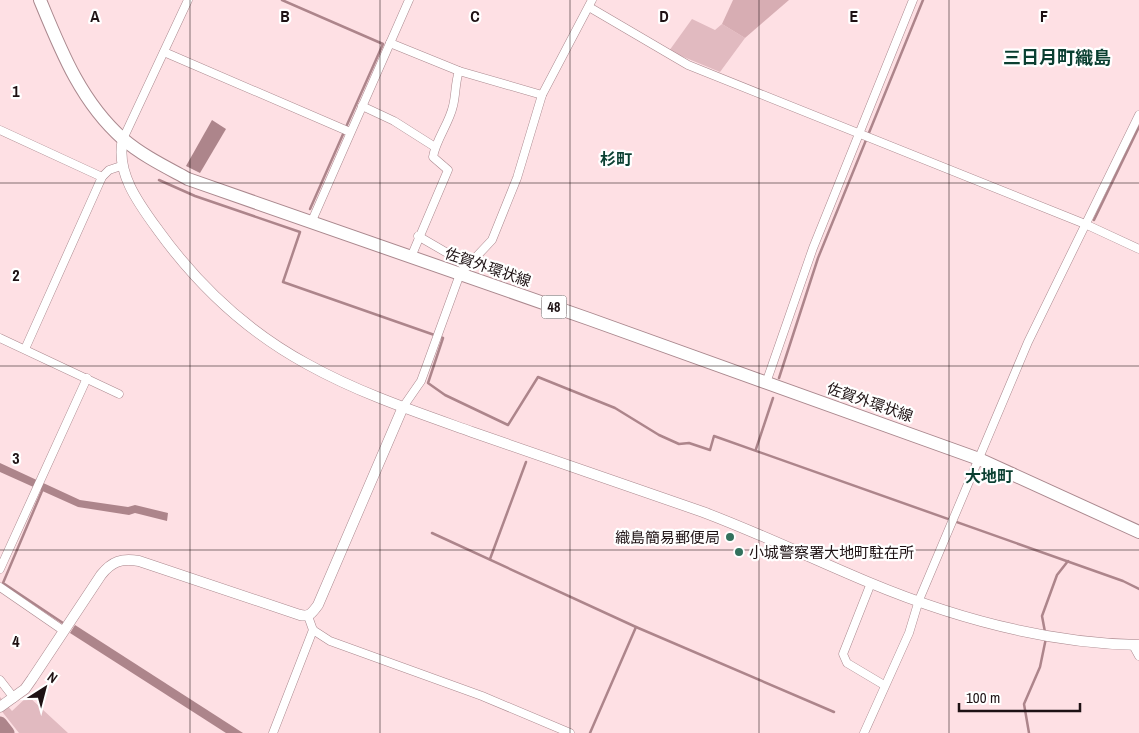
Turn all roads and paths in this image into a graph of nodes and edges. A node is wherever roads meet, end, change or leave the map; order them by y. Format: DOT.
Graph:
graph roads {
  1 [pos="40,0"];
  2 [pos="188,0"];
  3 [pos="409,0"];
  4 [pos="913,0"];
  5 [pos="590,2"];
  6 [pos="390,43"];
  7 [pos="164,52"];
  8 [pos="460,71"];
  9 [pos="542,95"];
  10 [pos="362,106"];
  11 [pos="1139,115"];
  12 [pos="0,130"];
  13 [pos="350,132"];
  14 [pos="859,134"];
  15 [pos="123,138"];
  16 [pos="435,147"];
  17 [pos="121,166"];
  18 [pos="102,177"];
  19 [pos="311,223"];
  20 [pos="1085,224"];
  21 [pos="418,236"];
  22 [pos="1139,249"];
  23 [pos="411,257"];
  24 [pos="462,271"];
  25 [pos="0,338"];
  26 [pos="25,349"];
  27 [pos="87,378"];
  28 [pos="766,383"];
  29 [pos="119,394"];
  30 [pos="403,407"];
  31 [pos="979,459"];
  32 [pos="1139,532"];
  33 [pos="0,569"];
  34 [pos="871,583"];
  35 [pos="0,587"];
  36 [pos="919,600"];
  37 [pos="308,616"];
  38 [pos="313,630"];
  39 [pos="64,631"];
  40 [pos="1136,645"];
  41 [pos="1139,656"];
  42 [pos="0,680"];
  43 [pos="884,685"];
  44 [pos="14,698"];
  45 [pos="0,707"];
  46 [pos="273,733"];
  47 [pos="570,733"];
  48 [pos="864,733"];
  1 -- 15 [label="main road, 佐賀外環状線 / 48"];
  2 -- 7 [label="street"];
  3 -- 6 [label="street"];
  4 -- 14 [label="street"];
  5 -- 9 [label="street"];
  5 -- 14 [label="street"];
  6 -- 8 [label="street"];
  6 -- 10 [label="street"];
  7 -- 13 [label="street"];
  7 -- 15 [label="street"];
  8 -- 9 [label="street"];
  8 -- 16 [label="street"];
  9 -- 24 [label="street"];
  10 -- 13 [label="street"];
  10 -- 16 [label="street"];
  11 -- 20 [label="street"];
  12 -- 18 [label="street"];
  13 -- 19 [label="street"];
  14 -- 20 [label="street"];
  14 -- 28 [label="street"];
  15 -- 17 [label="street"];
  15 -- 19 [label="main road, 佐賀外環状線 / 48"];
  16 -- 21 [label="street"];
  17 -- 18 [label="street"];
  17 -- 30 [label="street"];
  18 -- 26 [label="street"];
  19 -- 23 [label="main road, 佐賀外環状線 / 48"];
  20 -- 22 [label="street"];
  20 -- 31 [label="street"];
  21 -- 23 [label="street"];
  21 -- 24 [label="street"];
  23 -- 24 [label="main road, 佐賀外環状線 / 48"];
  24 -- 28 [label="main road, 佐賀外環状線 / 48"];
  24 -- 30 [label="street"];
  25 -- 26 [label="street"];
  26 -- 27 [label="street"];
  27 -- 29 [label="street"];
  27 -- 33 [label="street"];
  28 -- 31 [label="main road, 佐賀外環状線 / 48"];
  30 -- 34 [label="street"];
  30 -- 37 [label="street"];
  31 -- 32 [label="main road, 佐賀外環状線 / 48"];
  31 -- 36 [label="street"];
  34 -- 36 [label="street"];
  34 -- 43 [label="street"];
  35 -- 39 [label="street"];
  36 -- 40 [label="street"];
  36 -- 43 [label="street"];
  37 -- 38 [label="street"];
  37 -- 39 [label="street"];
  38 -- 46 [label="street"];
  38 -- 47 [label="street"];
  39 -- 44 [label="street"];
  40 -- 41 [label="street"];
  42 -- 44 [label="street"];
  43 -- 48 [label="street"];
  44 -- 45 [label="street"];
}
